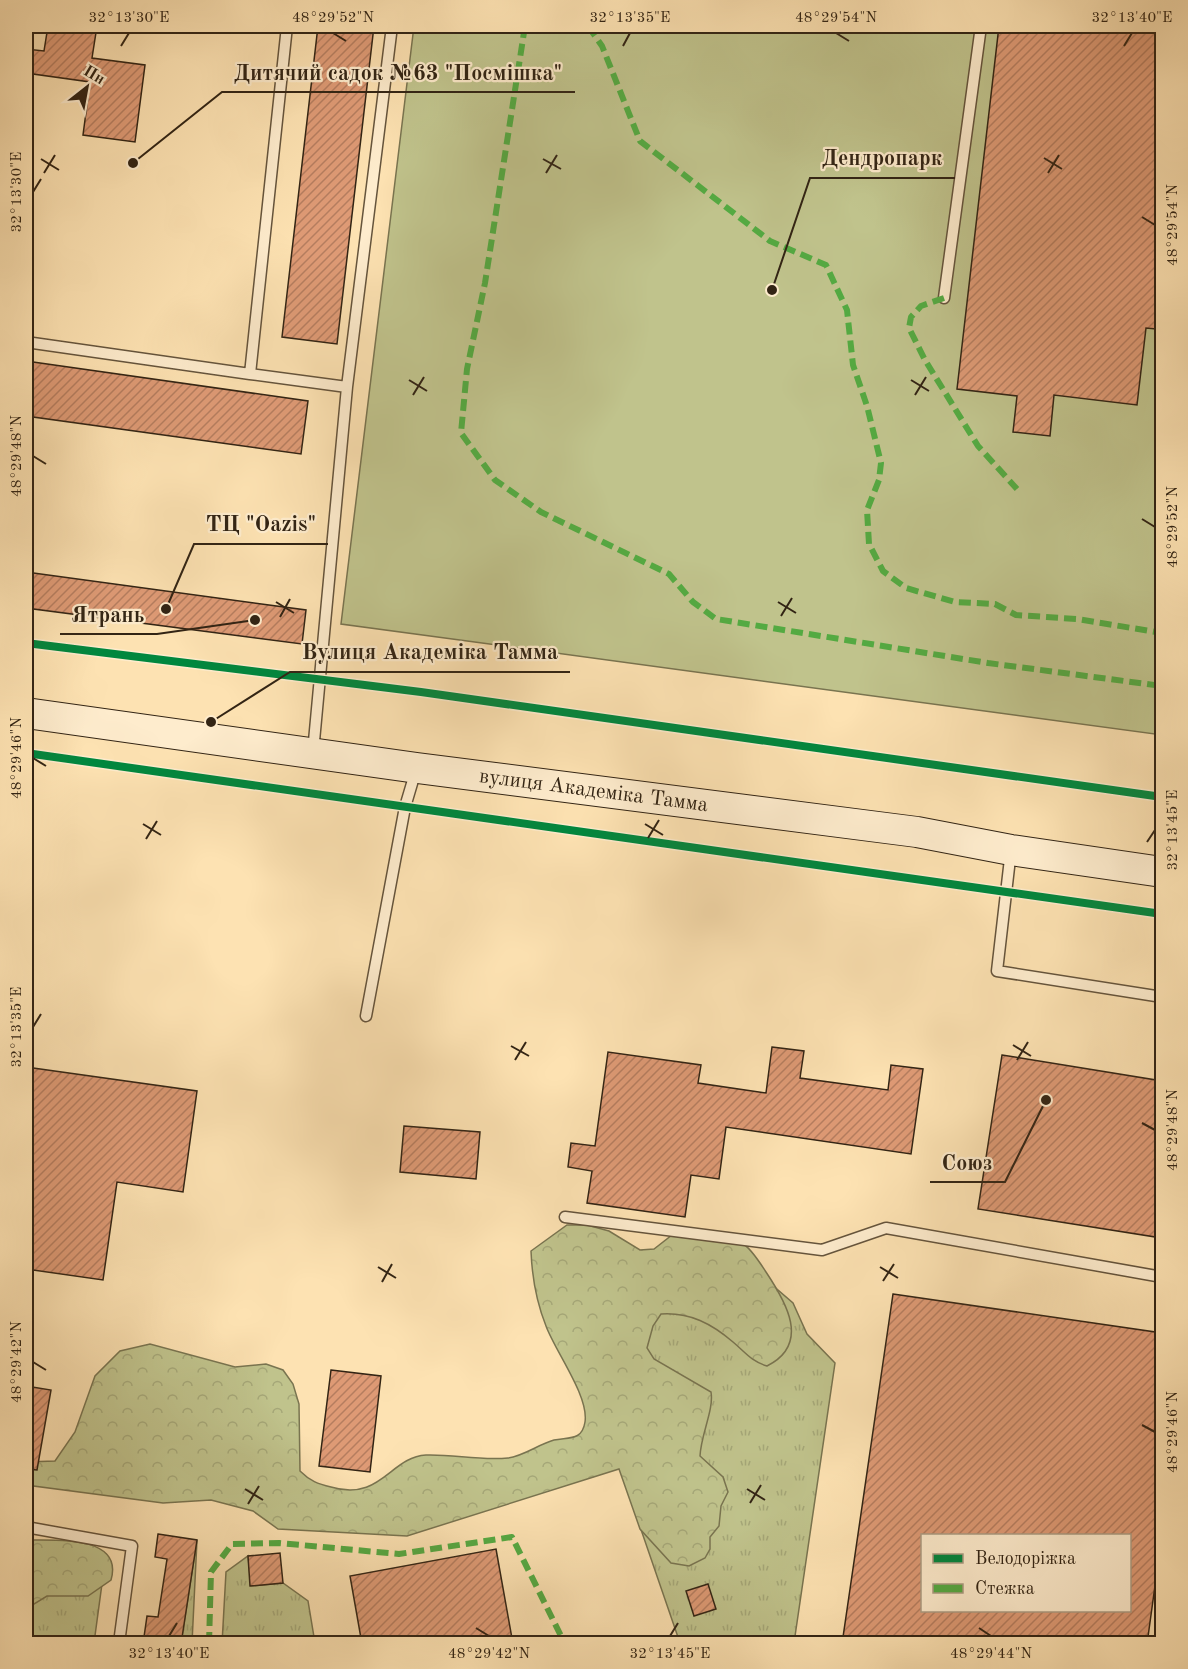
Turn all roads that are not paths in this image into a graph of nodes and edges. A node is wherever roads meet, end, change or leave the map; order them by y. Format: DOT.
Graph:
graph roads {
  1 [pos="287,26"];
  2 [pos="392,26"];
  3 [pos="981,26"];
  4 [pos="944,298"];
  5 [pos="26,342"];
  6 [pos="250,374"];
  7 [pos="347,387"];
  8 [pos="26,713"];
  9 [pos="313,752"];
  10 [pos="417,768"];
  11 [pos="1011,850"];
  12 [pos="1162,872"];
  13 [pos="1162,997"];
  14 [pos="366,1016"];
  15 [pos="565,1216"];
  16 [pos="1162,1277"];
  17 [pos="26,1527"];
  18 [pos="119,1643"];
  1 -- 6 [label="lane"];
  2 -- 7 [label="lane"];
  3 -- 4 [label="lane"];
  5 -- 6 [label="lane"];
  6 -- 7 [label="lane"];
  7 -- 9 [label="lane"];
  8 -- 9 [label="main road, вулиця Академіка Тамма"];
  9 -- 10 [label="main road, вулиця Академіка Тамма"];
  10 -- 11 [label="main road, вулиця Академіка Тамма"];
  10 -- 14 [label="lane"];
  11 -- 12 [label="main road, вулиця Академіка Тамма"];
  11 -- 13 [label="lane"];
  15 -- 16 [label="lane"];
  17 -- 18 [label="lane"];
}
